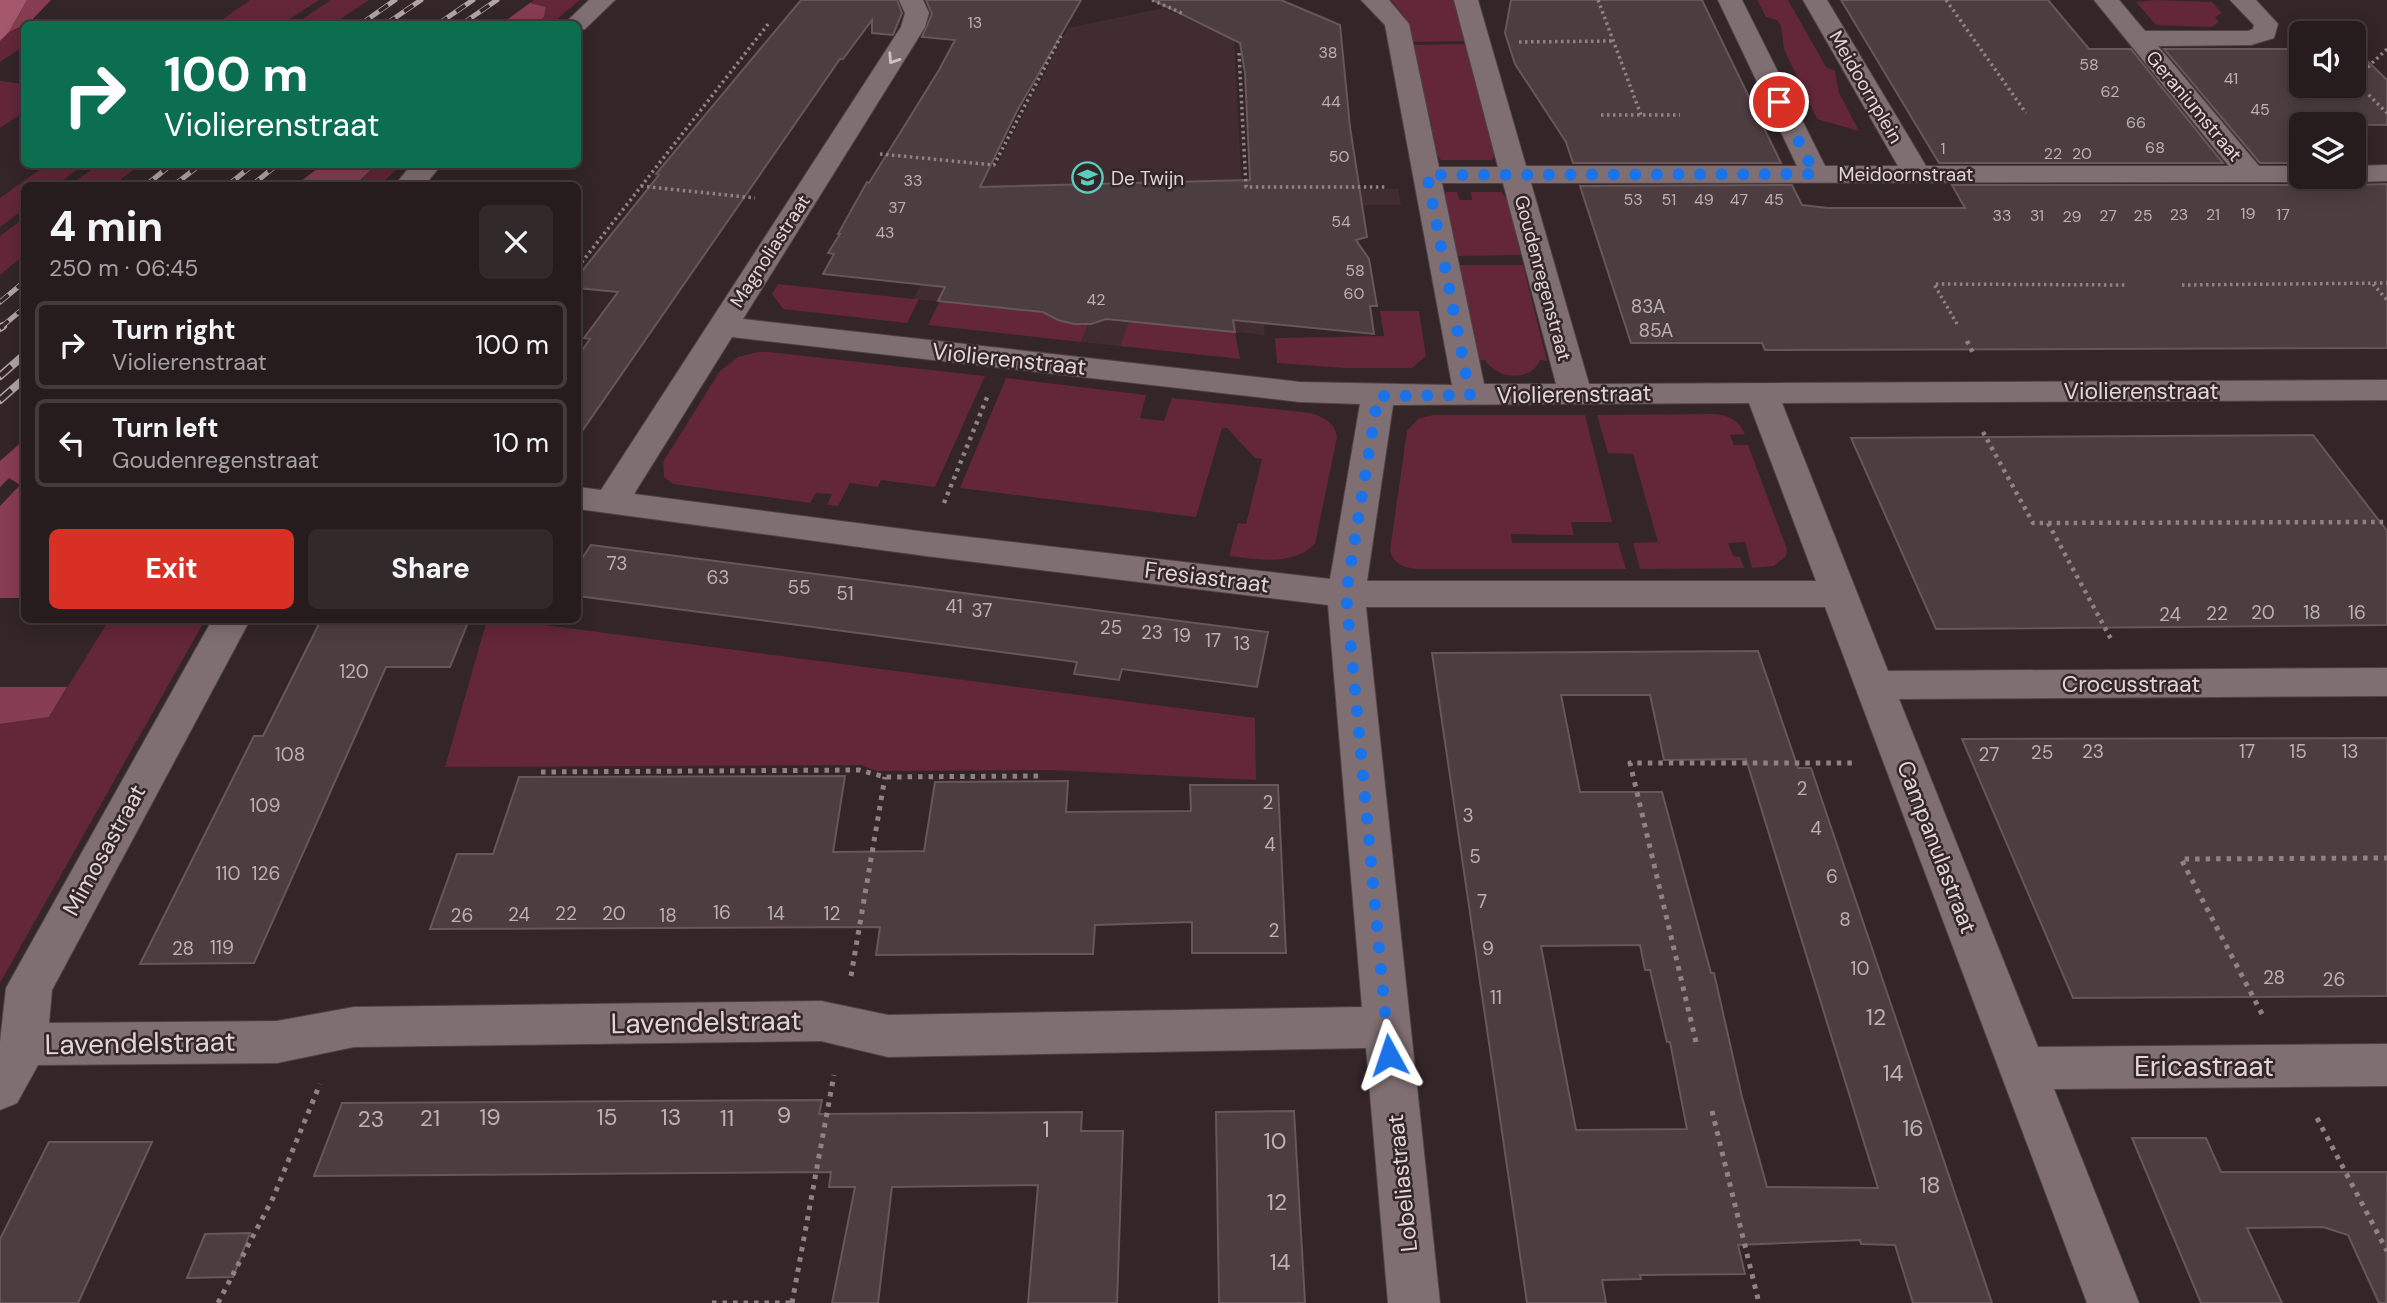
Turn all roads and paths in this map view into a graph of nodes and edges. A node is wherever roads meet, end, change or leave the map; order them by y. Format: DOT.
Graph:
graph roads {
  1 [pos="603,0"];
  2 [pos="911,0"];
  3 [pos="1152,0"];
  4 [pos="1373,0"];
  5 [pos="1466,0"];
  6 [pos="1598,0"];
  7 [pos="1730,0"];
  8 [pos="1815,0"];
  9 [pos="1945,0"];
  10 [pos="2106,0"];
  11 [pos="2242,0"];
  12 [pos="1184,14"];
  13 [pos="579,21"];
  14 [pos="769,23"];
  15 [pos="1061,36"];
  16 [pos="2137,39"];
  17 [pos="1613,41"];
  18 [pos="1476,42"];
  19 [pos="2387,49"];
  20 [pos="1239,53"];
  21 [pos="2026,113"];
  22 [pos="2387,113"];
  23 [pos="1601,115"];
  24 [pos="1641,115"];
  25 [pos="1680,115"];
  26 [pos="831,156"];
  27 [pos="424,168"];
  28 [pos="1515,173"];
  29 [pos="2387,173"];
  30 [pos="1815,174"];
  31 [pos="1917,174"];
  32 [pos="2251,174"];
  33 [pos="2289,174"];
  34 [pos="2366,174"];
  35 [pos="1428,181"];
  36 [pos="412,182"];
  37 [pos="641,187"];
  38 [pos="801,202"];
  39 [pos="581,263"];
  40 [pos="2387,283"];
  41 [pos="2373,284"];
  42 [pos="2127,285"];
  43 [pos="2182,285"];
  44 [pos="2387,300"];
  45 [pos="1957,324"];
  46 [pos="722,326"];
  47 [pos="1004,358"];
  48 [pos="2387,390"];
  49 [pos="1761,391"];
  50 [pos="1961,391"];
  51 [pos="1575,394"];
  52 [pos="1470,395"];
  53 [pos="1378,396"];
  54 [pos="594,500"];
  55 [pos="2387,522"];
  56 [pos="2048,523"];
  57 [pos="926,544"];
  58 [pos="1346,594"];
  59 [pos="1840,594"];
  60 [pos="229,623"];
  61 [pos="2387,682"];
  62 [pos="2136,684"];
  63 [pos="1875,685"];
  64 [pos="1905,763"];
  65 [pos="541,772"];
  66 [pos="1040,776"];
  67 [pos="2387,858"];
  68 [pos="1387,1027"];
  69 [pos="342,1029"];
  70 [pos="1696,1042"];
  71 [pos="24,1044"];
  72 [pos="2387,1065"];
  73 [pos="2289,1066"];
  74 [pos="2022,1068"];
  75 [pos="0,1088"];
  76 [pos="1712,1111"];
  77 [pos="2387,1251"];
  78 [pos="218,1303"];
  79 [pos="712,1303"];
  80 [pos="792,1303"];
  81 [pos="1414,1303"];
  82 [pos="1759,1303"];
  83 [pos="2113,1303"];
  1 -- 13 [label="street"];
  2 -- 26 [label="street, Magnoliastraat, one-way"];
  3 -- 12 [label="path"];
  4 -- 35 [label="street"];
  5 -- 18 [label="street, Goudenregenstraat"];
  6 -- 17 [label="path"];
  7 -- 30 [label="street"];
  8 -- 31 [label="street, Meidoornplein"];
  9 -- 21 [label="path"];
  10 -- 16 [label="street, Geraniumstraat"];
  11 -- 16 [label="street, Geraniumstraat"];
  14 -- 37 [label="path"];
  15 -- 26 [label="path"];
  16 -- 32 [label="street, Geraniumstraat"];
  17 -- 18 [label="path"];
  17 -- 24 [label="path"];
  18 -- 28 [label="street, Goudenregenstraat"];
  19 -- 22 [label="path"];
  20 -- 35 [label="path"];
  23 -- 24 [label="path"];
  24 -- 25 [label="path"];
  26 -- 38 [label="street, Magnoliastraat"];
  27 -- 36 [label="street"];
  28 -- 30 [label="street, Meidoornstraat"];
  28 -- 35 [label="street, Meidoornstraat"];
  28 -- 51 [label="street, Goudenregenstraat"];
  29 -- 34 [label="street"];
  30 -- 31 [label="street, Meidoornstraat"];
  31 -- 32 [label="street, Meidoornstraat"];
  32 -- 33 [label="street, Meidoornstraat"];
  35 -- 52 [label="street"];
  37 -- 38 [label="path"];
  37 -- 39 [label="path"];
  38 -- 46 [label="street, Magnoliastraat"];
  40 -- 41 [label="path"];
  41 -- 43 [label="path"];
  41 -- 44 [label="path"];
  42 -- 45 [label="path"];
  46 -- 47 [label="street, Violierenstraat"];
  46 -- 54 [label="street, Magnoliastraat"];
  47 -- 53 [label="street, Violierenstraat"];
  47 -- 57 [label="path"];
  48 -- 50 [label="street, Violierenstraat"];
  49 -- 50 [label="street, Violierenstraat"];
  49 -- 51 [label="street, Violierenstraat"];
  49 -- 59 [label="street, Campanulastraat"];
  50 -- 56 [label="path"];
  51 -- 52 [label="street, Violierenstraat"];
  52 -- 53 [label="street, Violierenstraat"];
  53 -- 58 [label="street, Lobeliastraat"];
  54 -- 57 [label="street, Fresiastraat"];
  55 -- 56 [label="path"];
  56 -- 62 [label="path"];
  57 -- 58 [label="street, Fresiastraat"];
  58 -- 59 [label="street, Fresiastraat"];
  58 -- 68 [label="street, Lobeliastraat"];
  59 -- 63 [label="street, Campanulastraat"];
  60 -- 71 [label="street, Mimosastraat"];
  61 -- 62 [label="street, Crocusstraat"];
  62 -- 63 [label="street, Crocusstraat"];
  63 -- 64 [label="street, Campanulastraat"];
  64 -- 70 [label="path"];
  64 -- 74 [label="street, Campanulastraat"];
  65 -- 66 [label="path"];
  67 -- 73 [label="path"];
  68 -- 69 [label="street, Lavendelstraat"];
  68 -- 81 [label="street, Lobeliastraat"];
  69 -- 71 [label="street, Lavendelstraat"];
  69 -- 78 [label="path"];
  71 -- 75 [label="street, Mimosastraat"];
  72 -- 73 [label="street, Ericastraat"];
  73 -- 74 [label="street, Ericastraat"];
  73 -- 77 [label="path"];
  74 -- 83 [label="street, Campanulastraat"];
  76 -- 82 [label="path"];
  79 -- 80 [label="path"];
}
